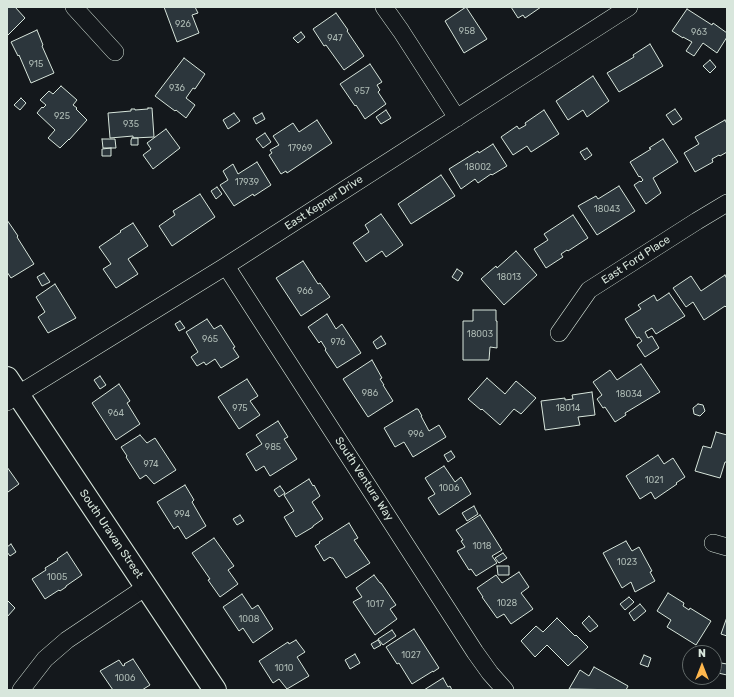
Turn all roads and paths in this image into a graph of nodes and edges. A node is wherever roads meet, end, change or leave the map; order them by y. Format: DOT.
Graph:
graph roads {
  1 [pos="74,7"];
  2 [pos="384,7"];
  3 [pos="629,7"];
  4 [pos="115,52"];
  5 [pos="457,118"];
  6 [pos="727,203"];
  7 [pos="226,266"];
  8 [pos="559,333"];
  9 [pos="10,392"];
  10 [pos="146,587"];
  11 [pos="20,690"];
  12 [pos="215,690"];
  13 [pos="505,690"];
  1 -- 4 [label="street"];
  2 -- 5 [label="street"];
  3 -- 5 [label="street, East Kepner Drive"];
  5 -- 7 [label="street, East Kepner Drive"];
  6 -- 8 [label="street, East Ford Place"];
  7 -- 9 [label="street, East Kepner Drive"];
  7 -- 13 [label="street, South Ventura Way"];
  9 -- 10 [label="street, South Uravan Street"];
  10 -- 11 [label="street"];
  10 -- 12 [label="street, South Uravan Street"];
}
